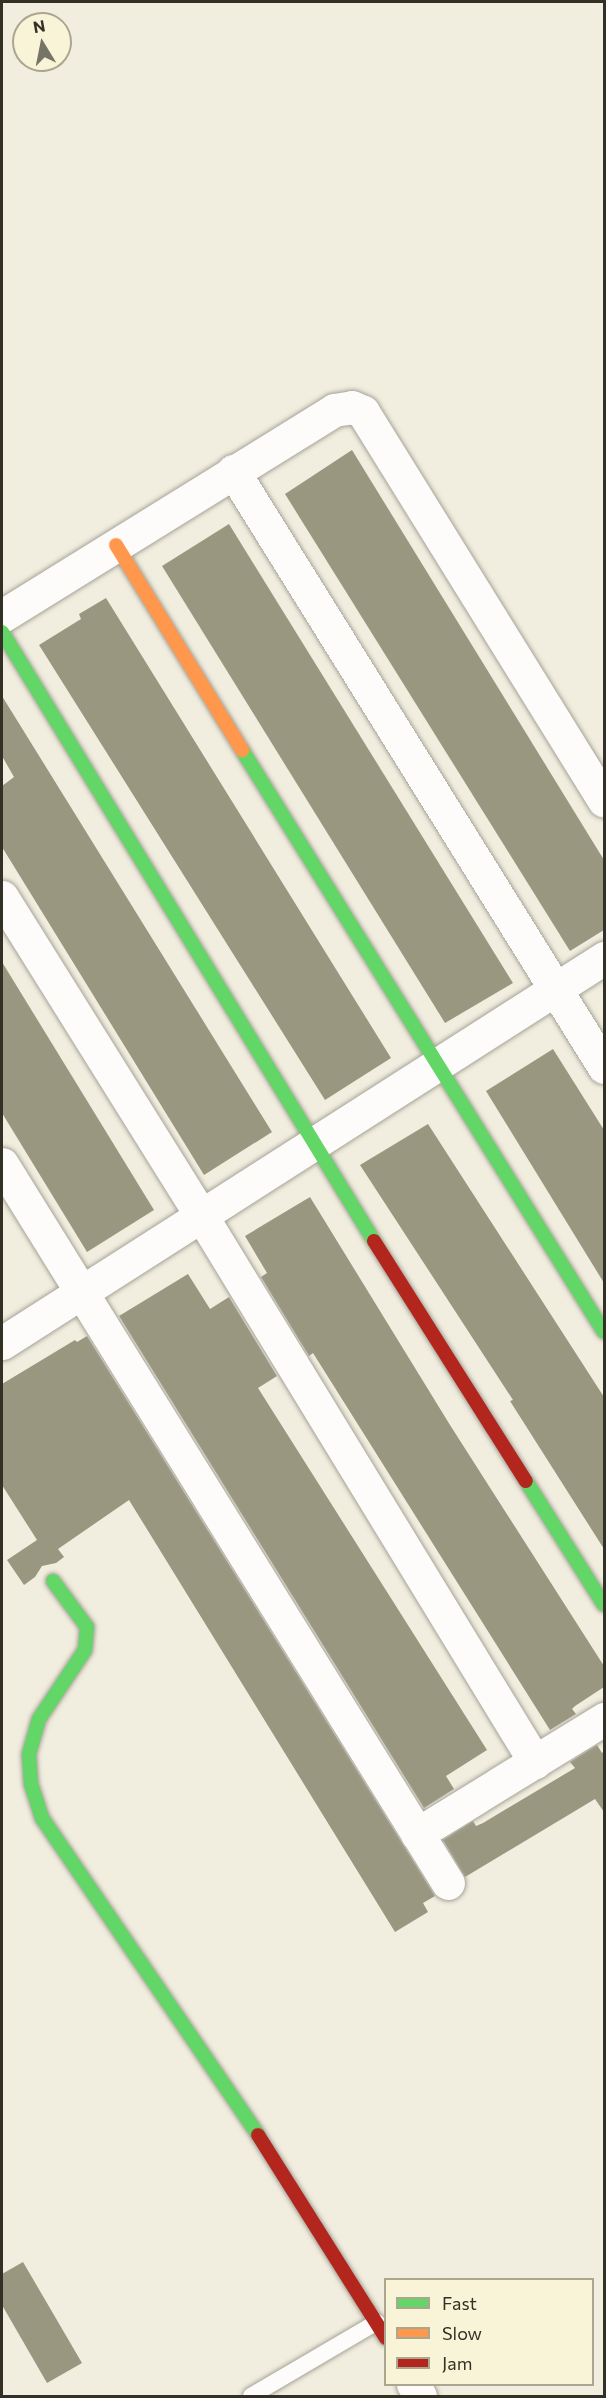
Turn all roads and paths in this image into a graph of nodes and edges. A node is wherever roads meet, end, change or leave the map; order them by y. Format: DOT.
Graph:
graph roads {
  1 [pos="233,471"];
  2 [pos="116,545"];
  3 [pos="2,616"];
  4 [pos="2,632"];
  5 [pos="599,779"];
  6 [pos="2,897"];
  7 [pos="604,958"];
  8 [pos="556,989"];
  9 [pos="436,1065"];
  10 [pos="604,1067"];
  11 [pos="313,1144"];
  12 [pos="2,1164"];
  13 [pos="201,1215"];
  14 [pos="81,1292"];
  15 [pos="604,1332"];
  16 [pos="2,1343"];
  17 [pos="53,1581"];
  18 [pos="604,1605"];
  19 [pos="604,1719"];
  20 [pos="534,1762"];
  21 [pos="417,1834"];
  22 [pos="448,1883"];
  23 [pos="376,2322"];
  24 [pos="384,2335"];
  25 [pos="250,2397"];
  1 -- 2 [label="street"];
  1 -- 5 [label="street"];
  1 -- 8 [label="street"];
  2 -- 3 [label="street"];
  2 -- 9 [label="street"];
  4 -- 11 [label="street"];
  6 -- 13 [label="street"];
  7 -- 8 [label="street"];
  8 -- 9 [label="street"];
  8 -- 10 [label="street"];
  9 -- 11 [label="street"];
  9 -- 15 [label="street"];
  11 -- 13 [label="street"];
  11 -- 18 [label="street"];
  12 -- 14 [label="street"];
  13 -- 14 [label="street"];
  13 -- 20 [label="street"];
  14 -- 16 [label="street"];
  14 -- 21 [label="street"];
  17 -- 23 [label="street"];
  19 -- 20 [label="street"];
  20 -- 21 [label="street"];
  21 -- 22 [label="street"];
  23 -- 24 [label="street"];
  23 -- 25 [label="lane"];
}
